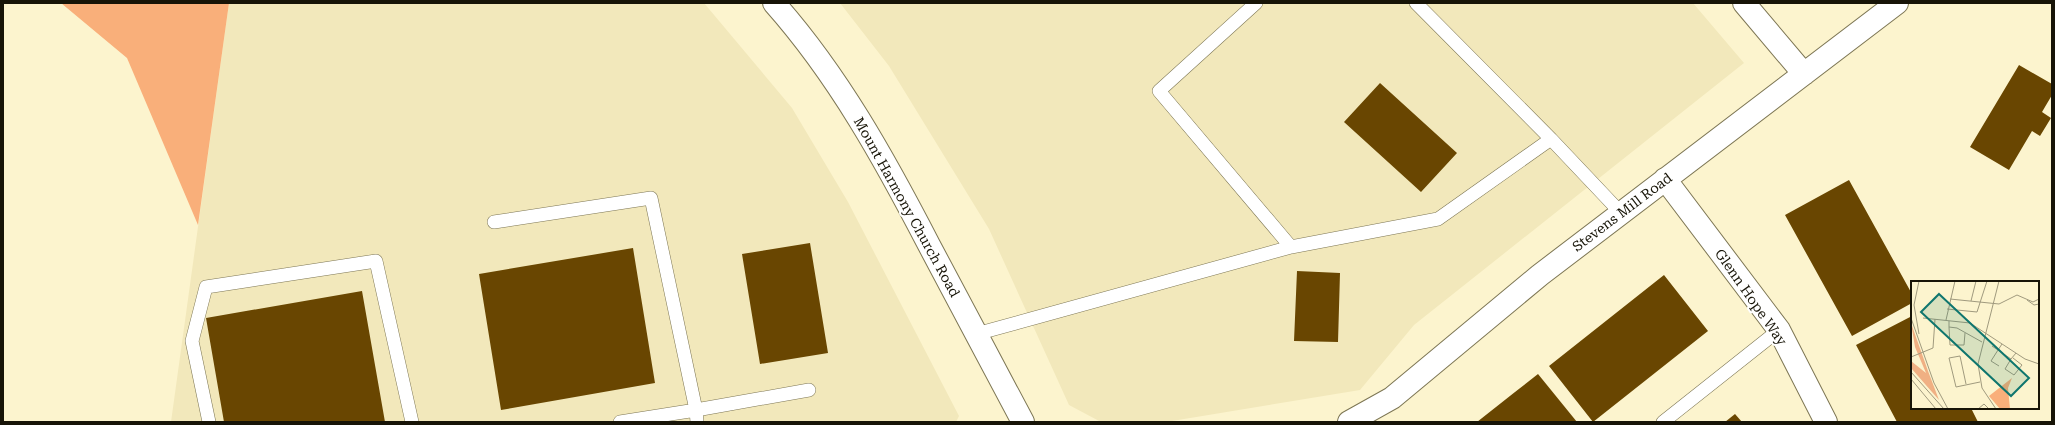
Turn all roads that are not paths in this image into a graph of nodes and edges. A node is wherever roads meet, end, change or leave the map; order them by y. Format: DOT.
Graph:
graph roads {
  1 [pos="774,3"];
  2 [pos="1256,3"];
  3 [pos="1416,3"];
  4 [pos="1744,3"];
  5 [pos="1897,3"];
  6 [pos="1804,74"];
  7 [pos="1551,138"];
  8 [pos="1665,179"];
  9 [pos="1621,213"];
  10 [pos="494,222"];
  11 [pos="1292,247"];
  12 [pos="1779,330"];
  13 [pos="976,334"];
  14 [pos="809,390"];
  15 [pos="697,416"];
  16 [pos="209,422"];
  17 [pos="412,422"];
  18 [pos="620,422"];
  19 [pos="1023,422"];
  20 [pos="1349,422"];
  21 [pos="1663,422"];
  22 [pos="1826,422"];
  1 -- 13 [label="street, Mount Harmony Church Road"];
  2 -- 11 [label="lane"];
  3 -- 7 [label="lane"];
  4 -- 6 [label="street"];
  5 -- 6 [label="street, Stevens Mill Road"];
  6 -- 8 [label="street, Stevens Mill Road"];
  7 -- 9 [label="lane"];
  7 -- 11 [label="lane"];
  8 -- 9 [label="street, Stevens Mill Road"];
  8 -- 12 [label="street, Glenn Hope Way"];
  9 -- 20 [label="street, Stevens Mill Road"];
  10 -- 15 [label="lane"];
  11 -- 13 [label="lane"];
  12 -- 21 [label="lane"];
  12 -- 22 [label="street, Glenn Hope Way"];
  13 -- 19 [label="street, Mount Harmony Church Road"];
  14 -- 15 [label="lane"];
  15 -- 18 [label="lane"];
  16 -- 17 [label="lane"];
}
